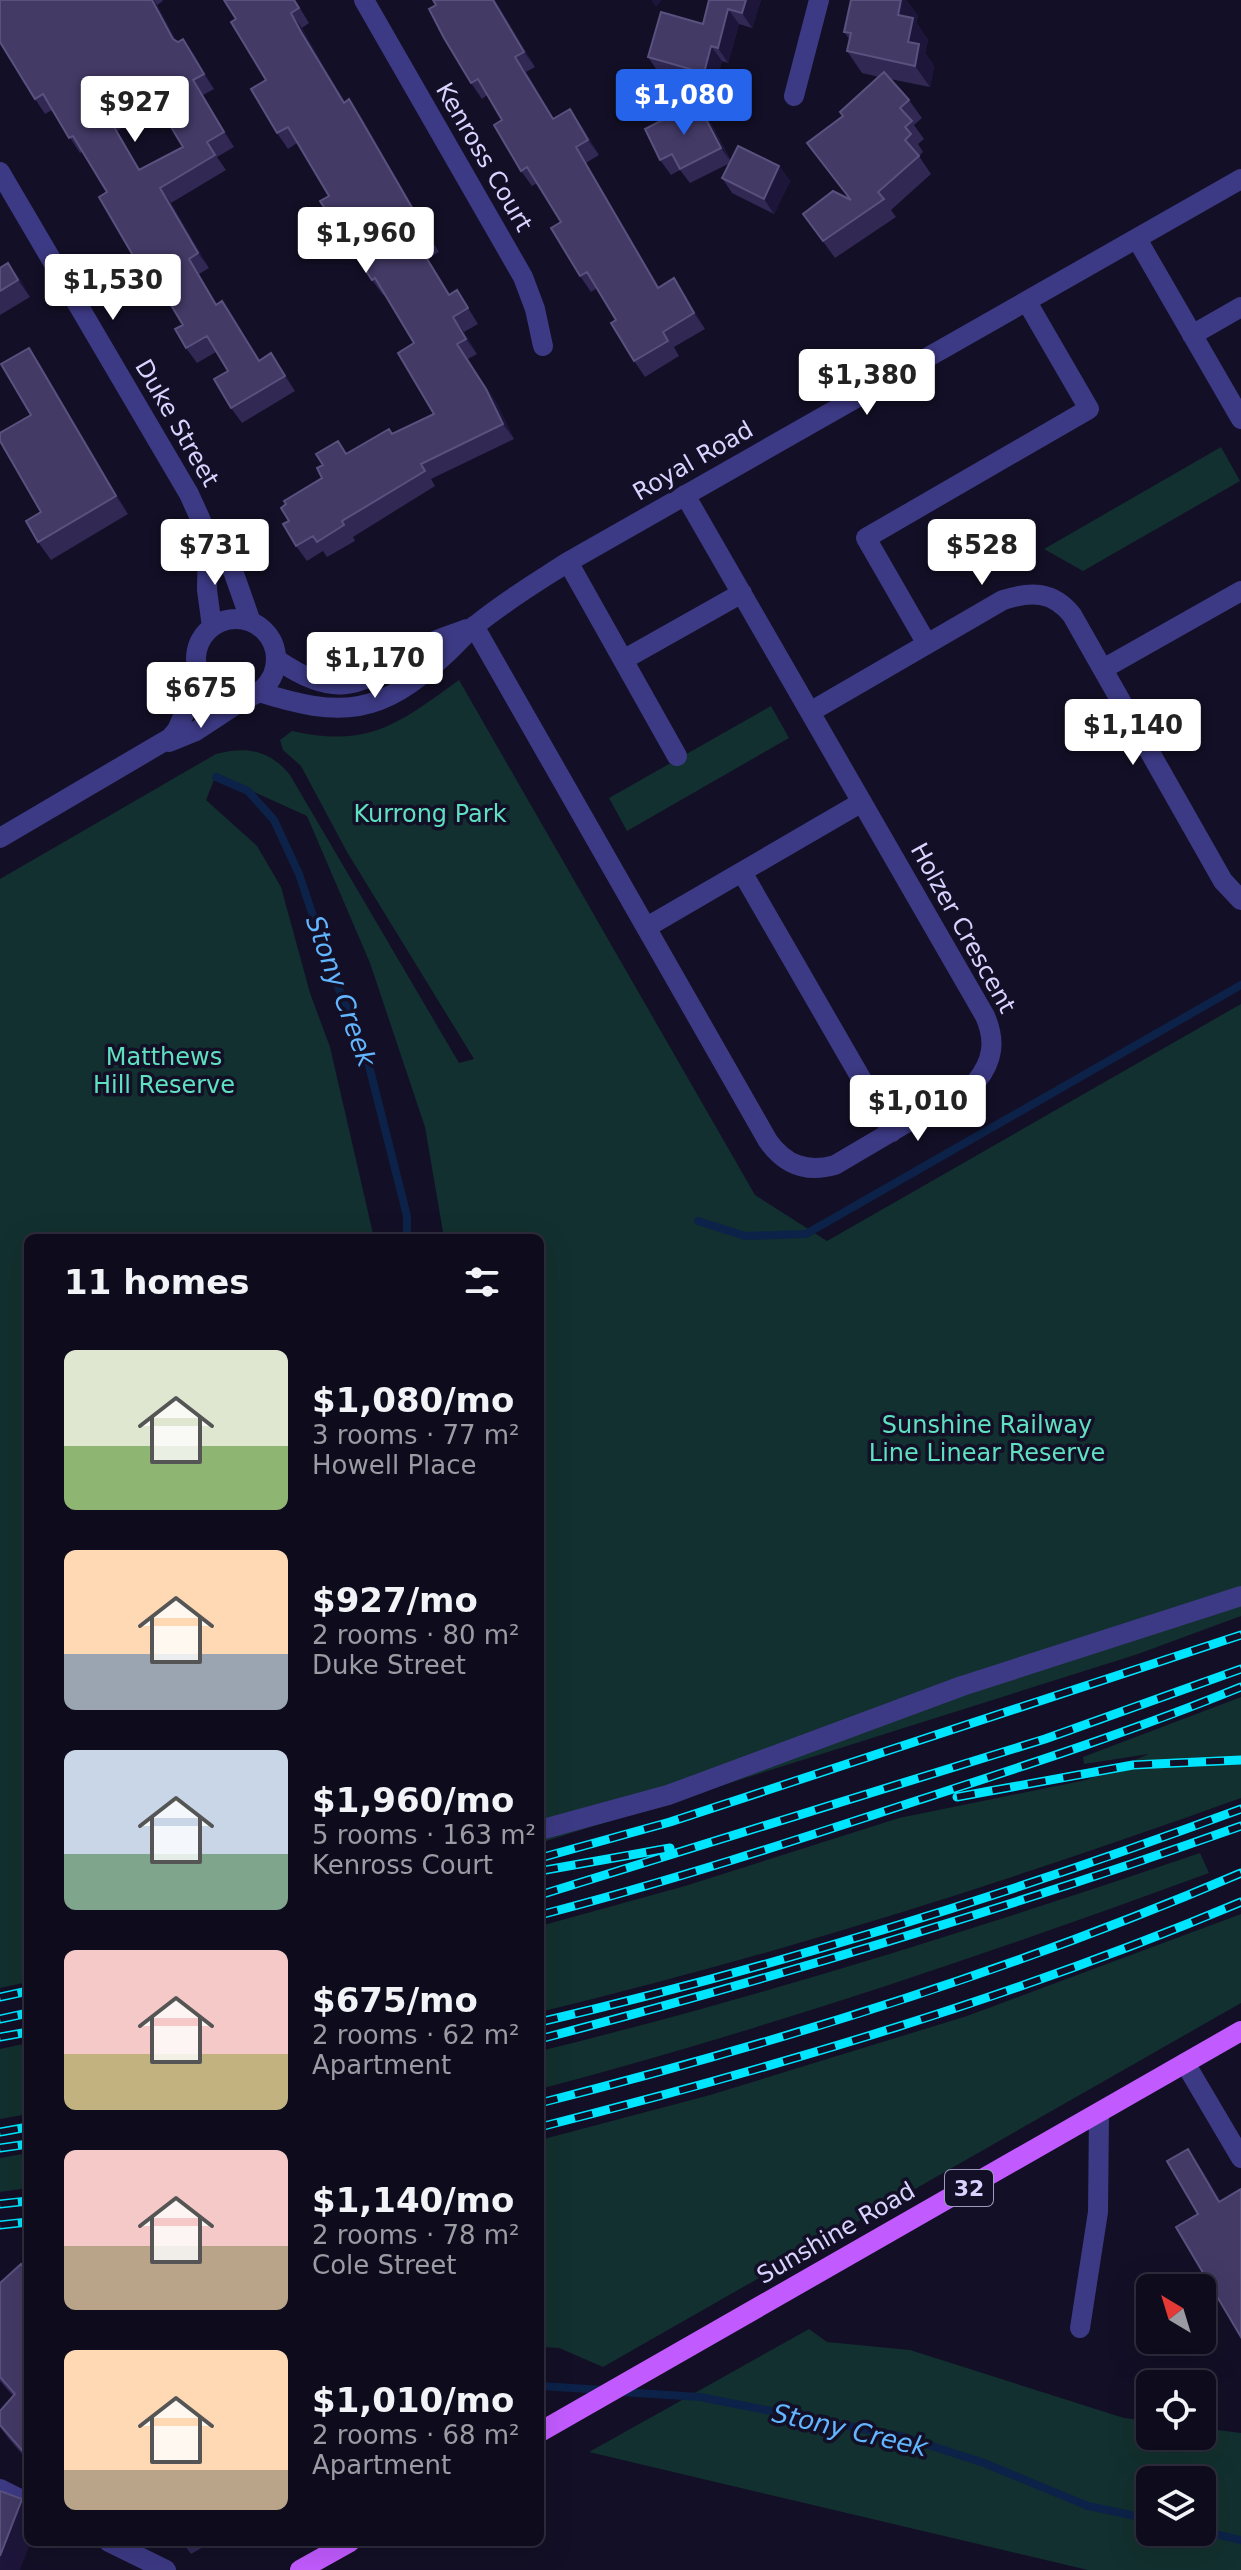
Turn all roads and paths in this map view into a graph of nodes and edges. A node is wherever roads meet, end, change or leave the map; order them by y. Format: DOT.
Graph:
graph roads {
  1 [pos="364,0"];
  2 [pos="819,0"];
  3 [pos="794,96"];
  4 [pos="0,172"];
  5 [pos="1241,179"];
  6 [pos="1137,239"];
  7 [pos="1027,302"];
  8 [pos="1241,307"];
  9 [pos="1192,335"];
  10 [pos="543,346"];
  11 [pos="1241,419"];
  12 [pos="685,495"];
  13 [pos="208,536"];
  14 [pos="568,562"];
  15 [pos="1241,591"];
  16 [pos="742,593"];
  17 [pos="251,622"];
  18 [pos="474,626"];
  19 [pos="212,627"];
  20 [pos="927,644"];
  21 [pos="276,659"];
  22 [pos="623,660"];
  23 [pos="1103,669"];
  24 [pos="200,677"];
  25 [pos="253,695"];
  26 [pos="810,712"];
  27 [pos="157,746"];
  28 [pos="677,756"];
  29 [pos="862,802"];
  30 [pos="0,838"];
  31 [pos="742,872"];
  32 [pos="1241,900"];
  33 [pos="647,927"];
  34 [pos="892,1132"];
  35 [pos="1241,1596"];
  36 [pos="544,1829"];
  37 [pos="1241,2031"];
  38 [pos="1185,2063"];
  39 [pos="1099,2114"];
  40 [pos="1241,2158"];
  41 [pos="1080,2328"];
  42 [pos="544,2429"];
  43 [pos="0,2489"];
  44 [pos="24,2501"];
  45 [pos="117,2546"];
  46 [pos="336,2546"];
  47 [pos="166,2570"];
  48 [pos="300,2570"];
  1 -- 10 [label="street, Kenross Court"];
  2 -- 3 [label="street"];
  4 -- 13 [label="street, Duke Street"];
  5 -- 6 [label="street, Royal Road"];
  6 -- 7 [label="street, Royal Road"];
  6 -- 9 [label="street"];
  7 -- 12 [label="street, Royal Road"];
  7 -- 20 [label="street"];
  8 -- 9 [label="street"];
  9 -- 11 [label="street"];
  12 -- 14 [label="street, Royal Road"];
  12 -- 16 [label="street, Holzer Crescent"];
  13 -- 17 [label="street, Duke Street"];
  13 -- 19 [label="street, Duke Street"];
  14 -- 18 [label="street, Royal Road"];
  14 -- 22 [label="street"];
  15 -- 23 [label="street"];
  16 -- 22 [label="street"];
  16 -- 26 [label="street, Holzer Crescent"];
  17 -- 19 [label="street"];
  17 -- 21 [label="street"];
  18 -- 21 [label="street, Royal Road"];
  18 -- 25 [label="street, Royal Road"];
  18 -- 33 [label="street, Holzer Crescent"];
  19 -- 24 [label="street"];
  20 -- 23 [label="street"];
  20 -- 26 [label="street"];
  21 -- 25 [label="street"];
  22 -- 28 [label="street"];
  23 -- 32 [label="street"];
  24 -- 25 [label="street"];
  24 -- 27 [label="street"];
  25 -- 27 [label="street"];
  26 -- 29 [label="street, Holzer Crescent"];
  27 -- 30 [label="street"];
  29 -- 31 [label="street"];
  29 -- 34 [label="street, Holzer Crescent"];
  31 -- 33 [label="street"];
  31 -- 34 [label="street"];
  33 -- 34 [label="street, Holzer Crescent"];
  35 -- 36 [label="street"];
  37 -- 38 [label="main road, Sunshine Road / 32"];
  38 -- 39 [label="main road, Sunshine Road / 32"];
  38 -- 40 [label="street"];
  39 -- 41 [label="street"];
  39 -- 42 [label="main road, Sunshine Road / 32"];
  43 -- 44 [label="street"];
  45 -- 47 [label="street"];
  46 -- 48 [label="main road"];
}
